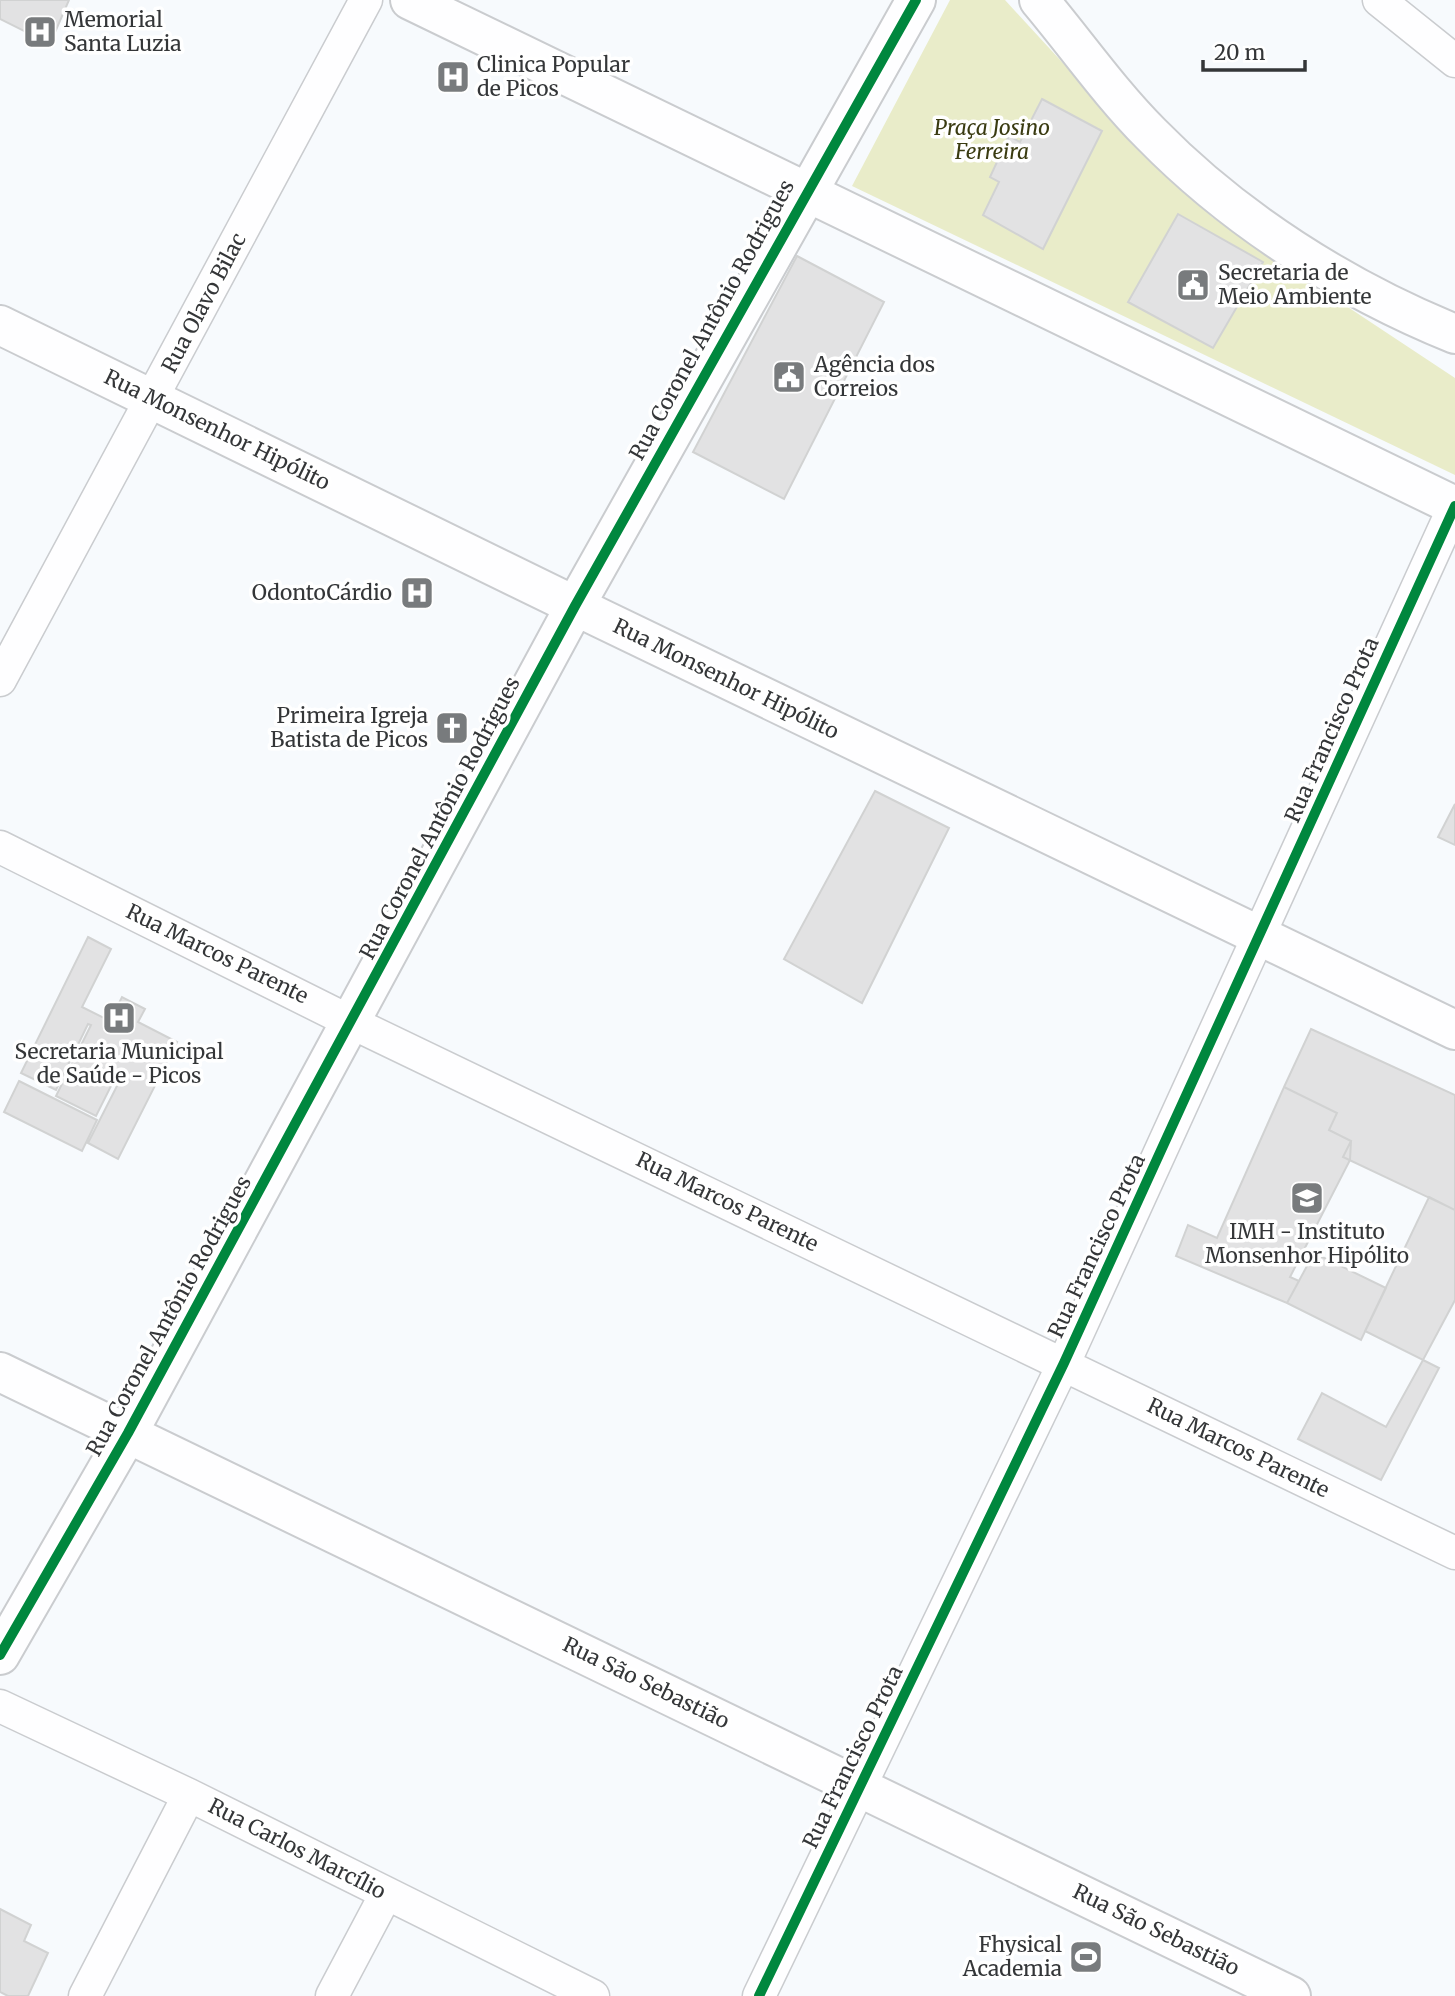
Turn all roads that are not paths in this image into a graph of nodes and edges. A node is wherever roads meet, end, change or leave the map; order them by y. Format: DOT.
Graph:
graph roads {
  1 [pos="366,0"];
  2 [pos="411,0"];
  3 [pos="916,0"];
  4 [pos="1039,0"];
  5 [pos="1379,0"];
  6 [pos="1455,61"];
  7 [pos="807,190"];
  8 [pos="0,325"];
  9 [pos="1455,334"];
  10 [pos="154,398"];
  11 [pos="1455,505"];
  12 [pos="575,606"];
  13 [pos="0,680"];
  14 [pos="0,847"];
  15 [pos="1260,935"];
  16 [pos="353,1021"];
  17 [pos="1455,1030"];
  18 [pos="1064,1363"];
  19 [pos="0,1372"];
  20 [pos="128,1433"];
  21 [pos="1455,1553"];
  22 [pos="0,1655"];
  23 [pos="0,1706"];
  24 [pos="860,1786"];
  25 [pos="189,1795"];
  26 [pos="386,1894"];
  27 [pos="85,1996"];
  28 [pos="332,1996"];
  29 [pos="593,1996"];
  30 [pos="759,1996"];
  31 [pos="1291,1996"];
  1 -- 10 [label="street, Rua Olavo Bilac"];
  2 -- 7 [label="street"];
  3 -- 7 [label="street, Rua Coronel Antônio Rodrigues"];
  4 -- 9 [label="street"];
  5 -- 6 [label="street"];
  7 -- 11 [label="street"];
  7 -- 12 [label="street, Rua Coronel Antônio Rodrigues"];
  8 -- 10 [label="street, Rua Monsenhor Hipólito"];
  10 -- 12 [label="street, Rua Monsenhor Hipólito"];
  10 -- 13 [label="street, Rua Olavo Bilac"];
  11 -- 15 [label="street, Rua Francisco Prota"];
  12 -- 15 [label="street, Rua Monsenhor Hipólito"];
  12 -- 16 [label="street, Rua Coronel Antônio Rodrigues"];
  14 -- 16 [label="street, Rua Marcos Parente"];
  15 -- 17 [label="street, Rua Monsenhor Hipólito"];
  15 -- 18 [label="street, Rua Francisco Prota"];
  16 -- 18 [label="street, Rua Marcos Parente"];
  16 -- 20 [label="street, Rua Coronel Antônio Rodrigues"];
  18 -- 21 [label="street, Rua Marcos Parente"];
  18 -- 24 [label="street, Rua Francisco Prota"];
  19 -- 20 [label="street, Rua São Sebastião"];
  20 -- 22 [label="street, Rua Coronel Antônio Rodrigues"];
  20 -- 24 [label="street, Rua São Sebastião"];
  23 -- 25 [label="street, Rua Carlos Marcílio"];
  24 -- 30 [label="street, Rua Francisco Prota"];
  24 -- 31 [label="street, Rua São Sebastião"];
  25 -- 26 [label="street, Rua Carlos Marcílio"];
  25 -- 27 [label="street"];
  26 -- 28 [label="street"];
  26 -- 29 [label="street, Rua Carlos Marcílio"];
}
